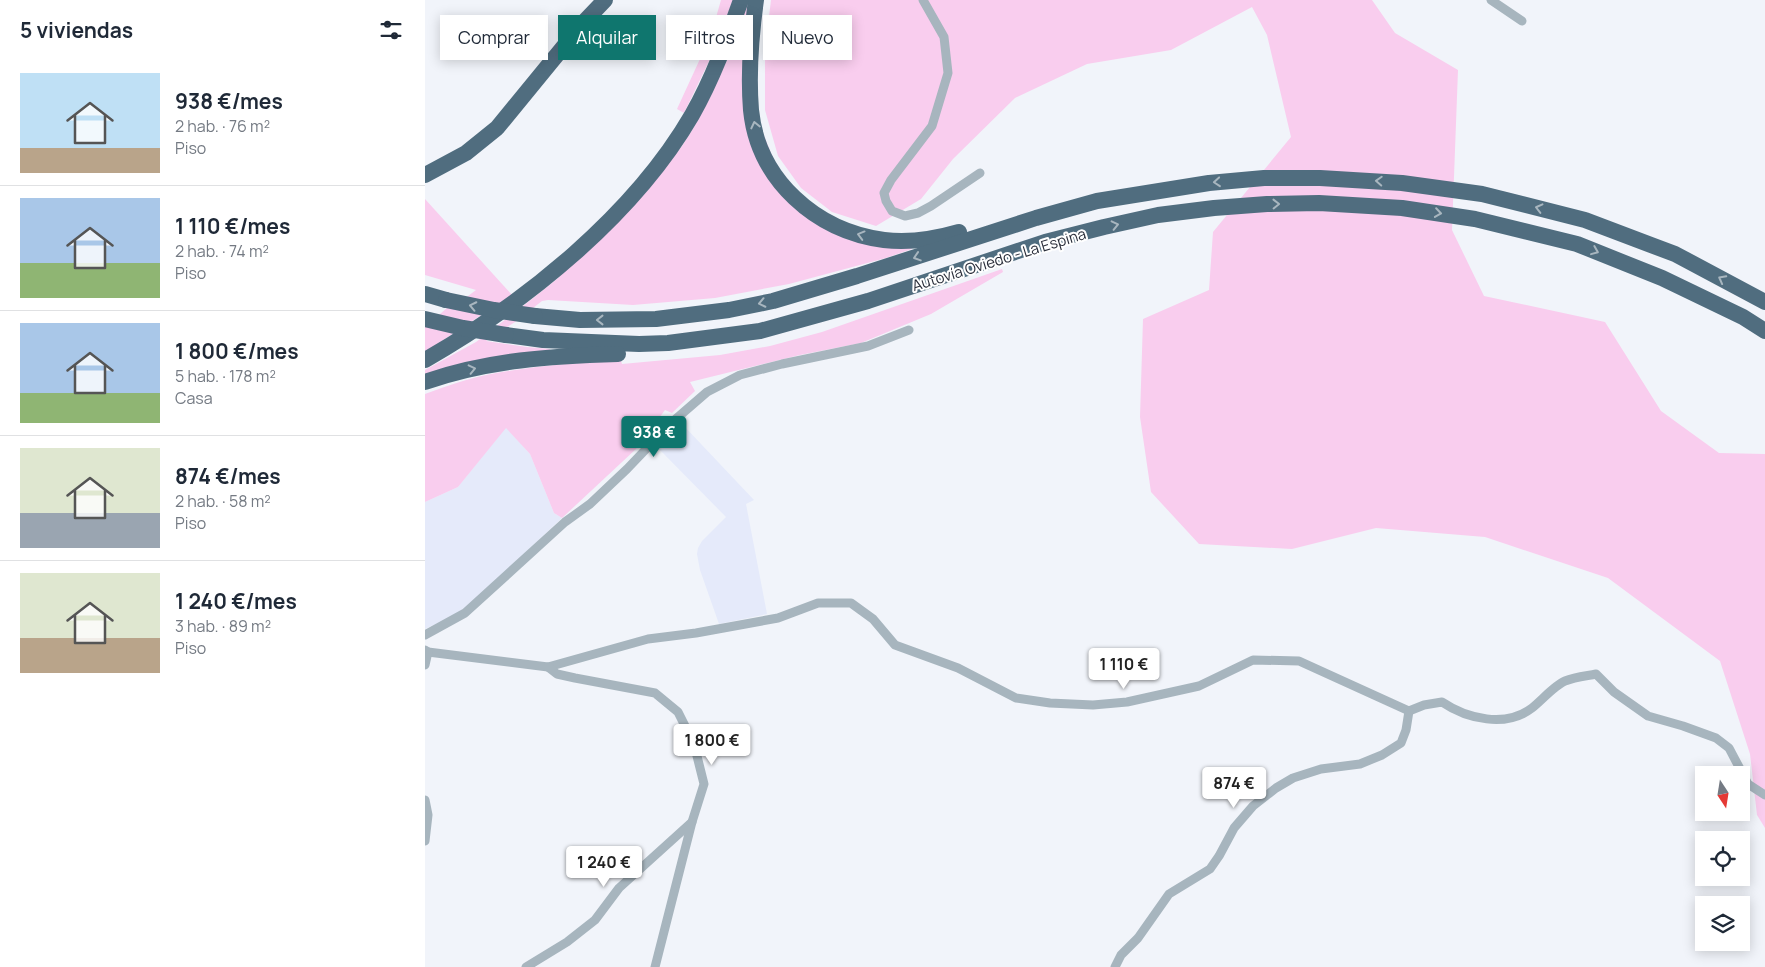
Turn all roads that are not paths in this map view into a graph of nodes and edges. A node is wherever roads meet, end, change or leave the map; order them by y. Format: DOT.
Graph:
graph roads {
  1 [pos="741,0"];
  2 [pos="756,0"];
  3 [pos="923,0"];
  4 [pos="1491,0"];
  5 [pos="598,2"];
  6 [pos="1522,21"];
  7 [pos="980,173"];
  8 [pos="425,175"];
  9 [pos="1097,200"];
  10 [pos="425,294"];
  11 [pos="868,301"];
  12 [pos="1765,302"];
  13 [pos="425,319"];
  14 [pos="909,330"];
  15 [pos="1765,331"];
  16 [pos="425,360"];
  17 [pos="425,382"];
  18 [pos="425,635"];
  19 [pos="427,651"];
  20 [pos="425,665"];
  21 [pos="548,667"];
  22 [pos="1409,711"];
  23 [pos="1765,795"];
  24 [pos="425,800"];
  25 [pos="692,822"];
  26 [pos="425,841"];
  27 [pos="526,967"];
  28 [pos="655,967"];
  29 [pos="1115,967"];
  1 -- 16 [label="highway"];
  9 -- 2 [label="highway, one-way"];
  3 -- 7 [label="street"];
  4 -- 6 [label="street"];
  5 -- 8 [label="highway"];
  9 -- 10 [label="highway, Autovía Oviedo - La Espina, one-way, bridge"];
  12 -- 9 [label="highway, Autovía Oviedo - La Espina, one-way"];
  11 -- 13 [label="highway, Autovía Oviedo - La Espina, bridge"];
  11 -- 15 [label="highway, Autovía Oviedo - La Espina, one-way"];
  17 -- 11 [label="highway, one-way"];
  14 -- 18 [label="street"];
  19 -- 20 [label="street"];
  19 -- 21 [label="street"];
  21 -- 22 [label="street"];
  21 -- 25 [label="street"];
  22 -- 23 [label="street"];
  22 -- 29 [label="street"];
  24 -- 26 [label="street"];
  25 -- 27 [label="street"];
  25 -- 28 [label="street"];
}
